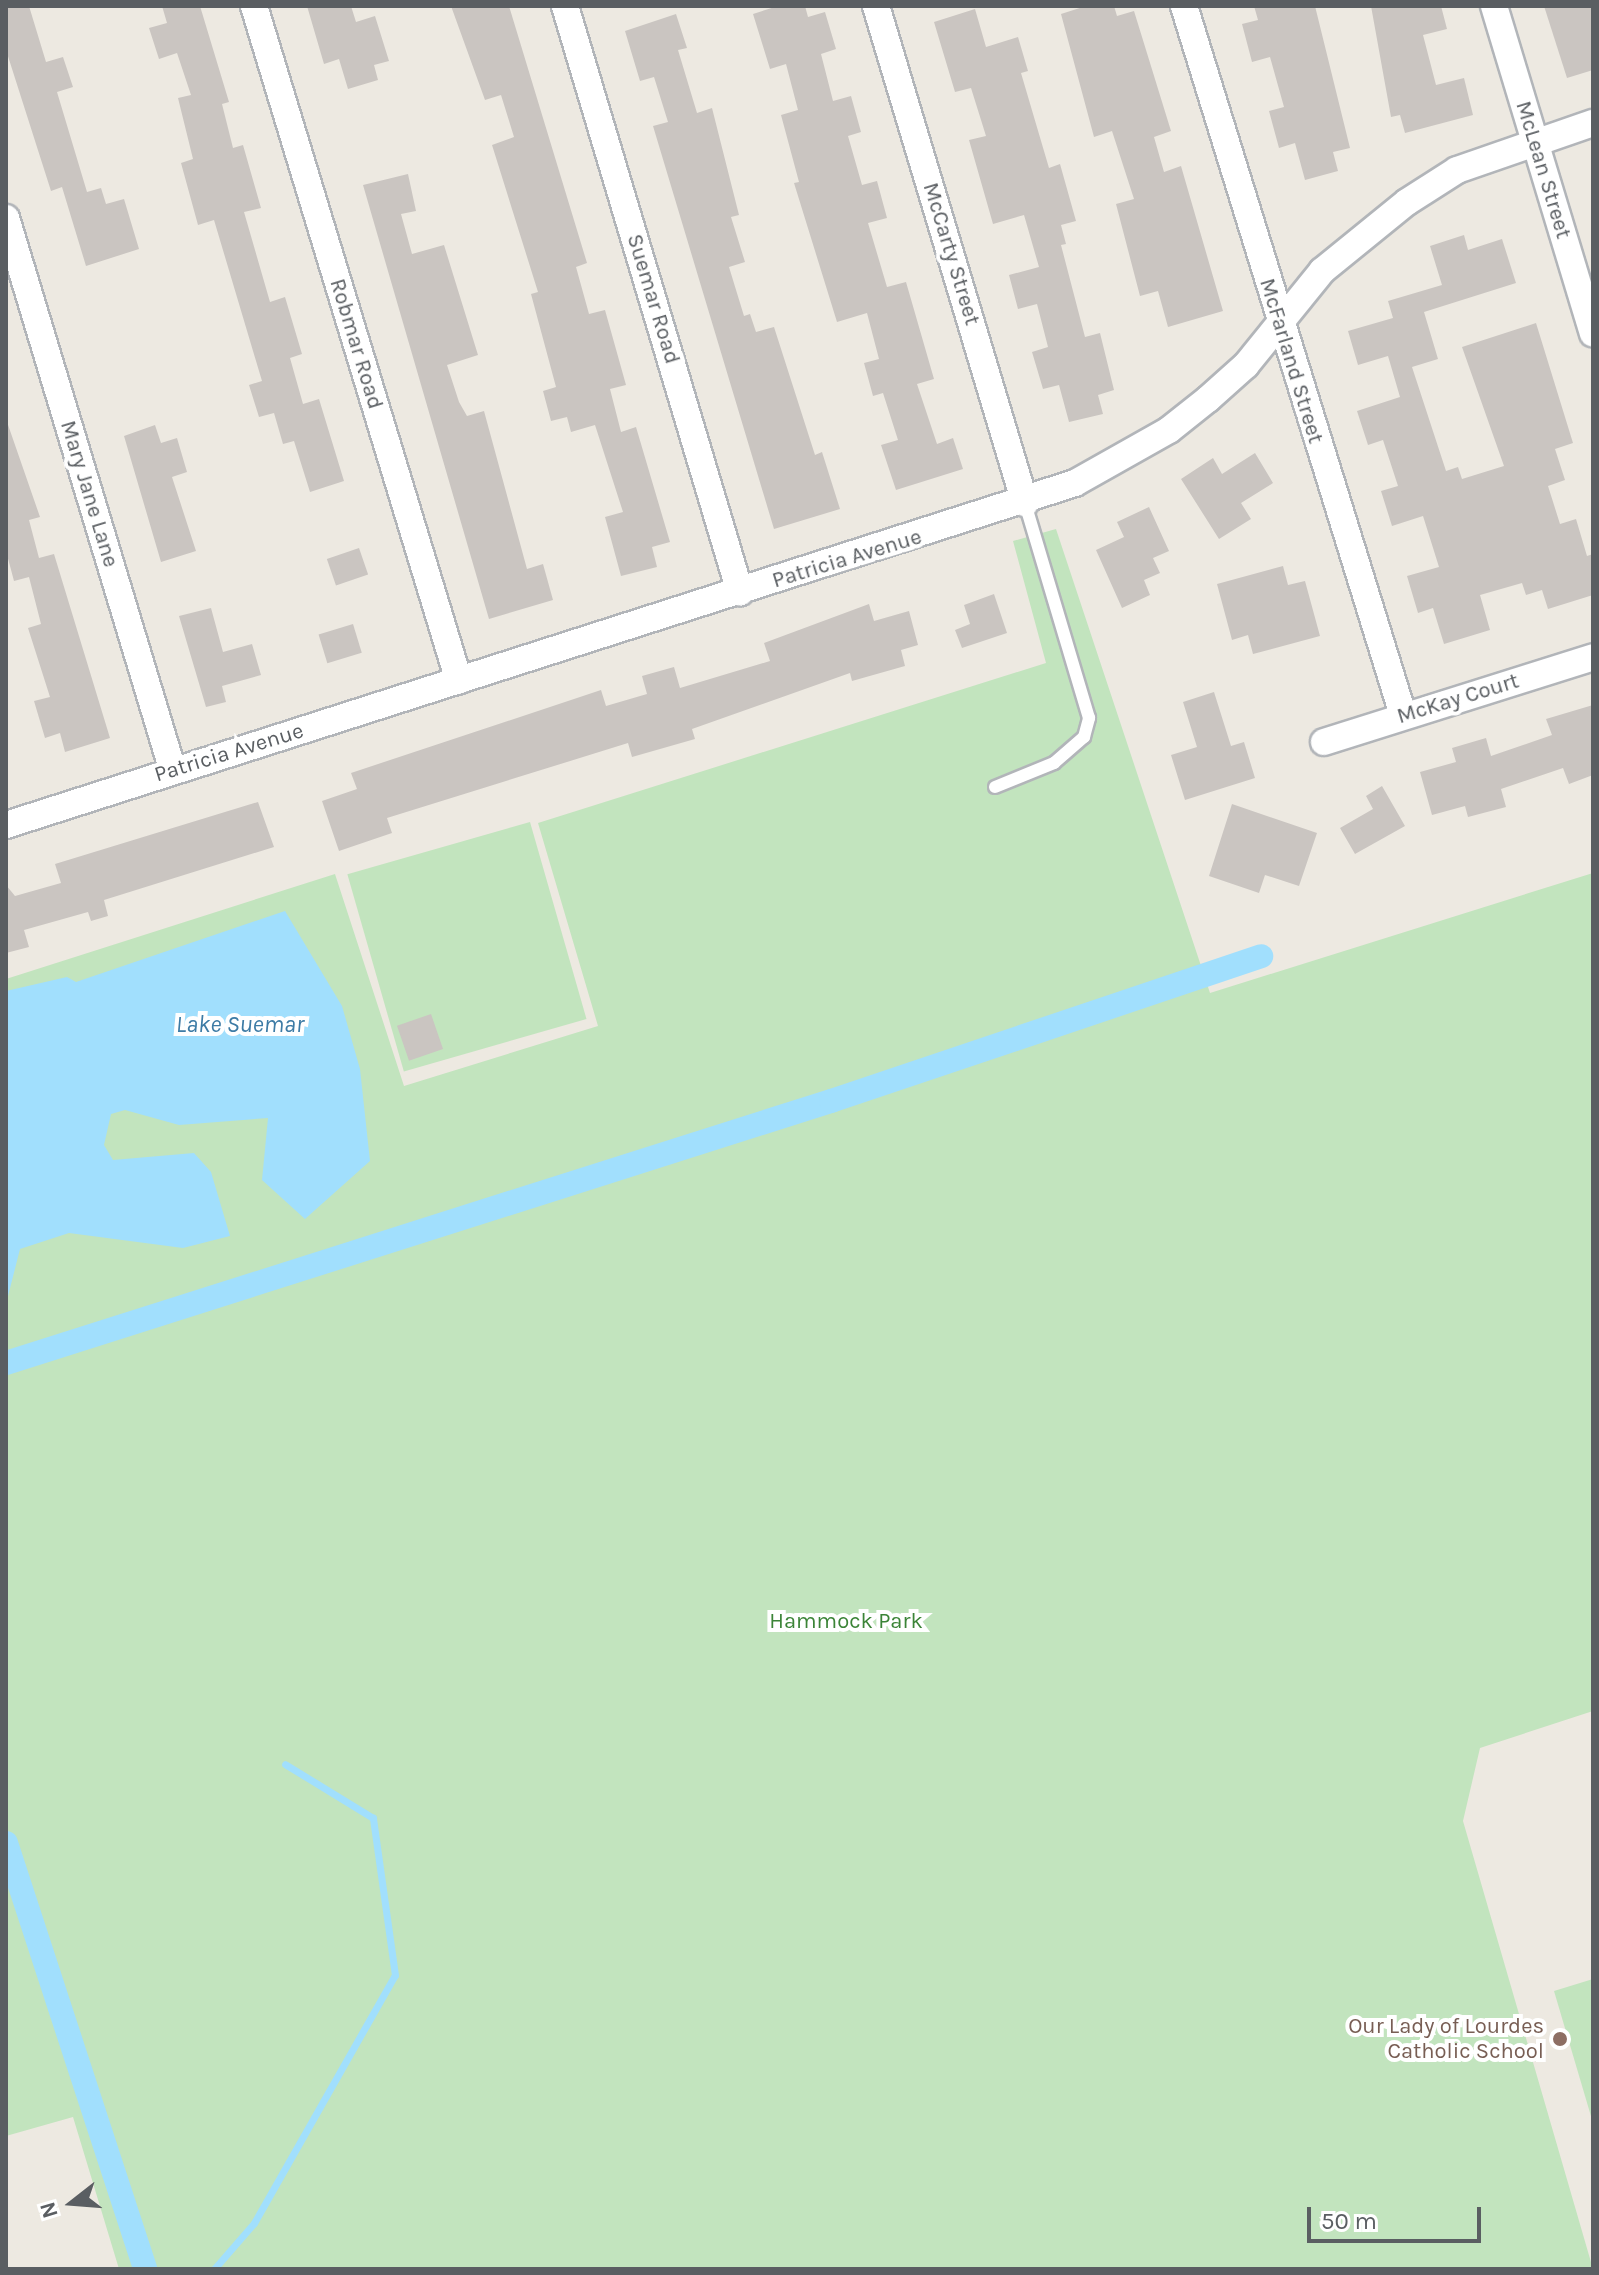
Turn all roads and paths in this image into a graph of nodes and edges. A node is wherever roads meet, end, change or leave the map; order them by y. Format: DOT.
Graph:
graph roads {
  1 [pos="254,6"];
  2 [pos="565,6"];
  3 [pos="876,6"];
  4 [pos="1184,6"];
  5 [pos="1494,6"];
  6 [pos="1593,123"];
  7 [pos="1535,141"];
  8 [pos="6,218"];
  9 [pos="1279,322"];
  10 [pos="1593,333"];
  11 [pos="1025,503"];
  12 [pos="740,592"];
  13 [pos="1593,657"];
  14 [pos="459,681"];
  15 [pos="1403,715"];
  16 [pos="1324,742"];
  17 [pos="173,771"];
  18 [pos="995,787"];
  19 [pos="6,825"];
  1 -- 14 [label="street, Robmar Road"];
  2 -- 12 [label="street, Suemar Road"];
  3 -- 11 [label="street, McCarty Street"];
  4 -- 9 [label="street, McFarland Street"];
  5 -- 7 [label="street, McLean Street"];
  6 -- 7 [label="street, Patricia Avenue"];
  7 -- 9 [label="street, Patricia Avenue"];
  7 -- 10 [label="street, McLean Street"];
  8 -- 17 [label="street, Mary Jane Lane"];
  9 -- 11 [label="street, Patricia Avenue"];
  9 -- 15 [label="street, McFarland Street"];
  11 -- 12 [label="street, Patricia Avenue"];
  11 -- 18 [label="lane"];
  12 -- 14 [label="street, Patricia Avenue"];
  13 -- 15 [label="street, McKay Court"];
  14 -- 17 [label="street, Patricia Avenue"];
  15 -- 16 [label="street, McKay Court"];
  17 -- 19 [label="street, Patricia Avenue"];
}
